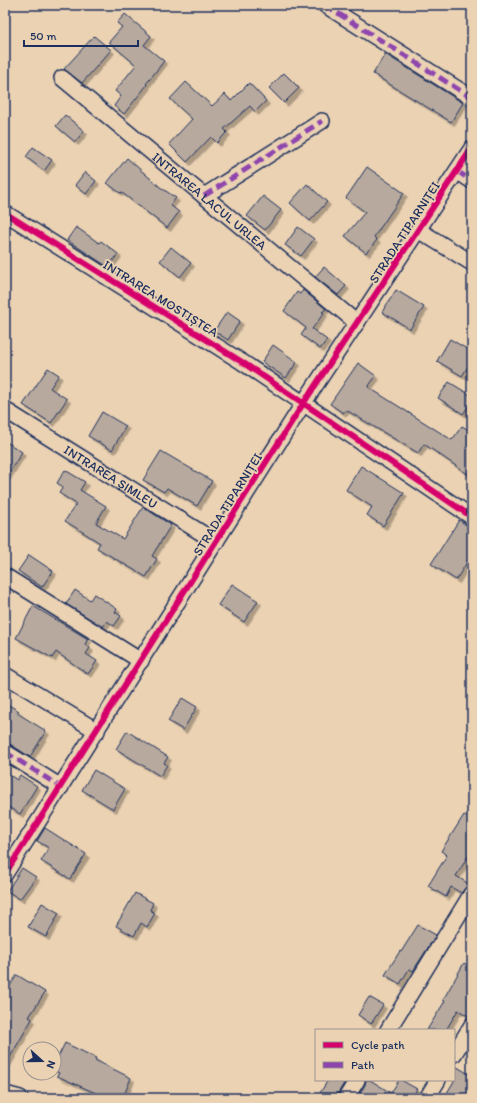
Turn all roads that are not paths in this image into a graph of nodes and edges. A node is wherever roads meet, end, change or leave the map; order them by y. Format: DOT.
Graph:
graph roads {
  1 [pos="325,5"];
  2 [pos="62,78"];
  3 [pos="472,98"];
  4 [pos="322,121"];
  5 [pos="472,148"];
  6 [pos="457,171"];
  7 [pos="472,181"];
  8 [pos="204,196"];
  9 [pos="5,213"];
  10 [pos="418,230"];
  11 [pos="472,263"];
  12 [pos="357,323"];
  13 [pos="303,404"];
  14 [pos="5,410"];
  15 [pos="472,517"];
  16 [pos="216,542"];
  17 [pos="5,576"];
  18 [pos="141,661"];
  19 [pos="5,676"];
  20 [pos="97,731"];
  21 [pos="5,752"];
  22 [pos="61,787"];
  23 [pos="5,874"];
  24 [pos="472,893"];
  25 [pos="472,1025"];
  26 [pos="389,1029"];
  27 [pos="455,1052"];
  28 [pos="356,1081"];
  29 [pos="437,1081"];
  30 [pos="5,1094"];
  31 [pos="20,1098"];
  32 [pos="346,1098"];
  33 [pos="427,1098"];
  1 -- 3 [label="street"];
  2 -- 8 [label="street, INTRAREA LACUL URLEA"];
  4 -- 8 [label="street"];
  5 -- 6 [label="street, STRADA TIPARNIȚEI"];
  6 -- 7 [label="street"];
  6 -- 10 [label="street, STRADA TIPARNIȚEI"];
  8 -- 12 [label="street, INTRAREA LACUL URLEA"];
  9 -- 13 [label="street, INTRAREA MOSTIȘTEA"];
  10 -- 11 [label="street"];
  10 -- 12 [label="street, STRADA TIPARNIȚEI"];
  12 -- 13 [label="street, STRADA TIPARNIȚEI"];
  13 -- 15 [label="street, INTRAREA MOSTIȘTEA"];
  13 -- 16 [label="street, STRADA TIPARNIȚEI"];
  14 -- 16 [label="street, INTRAREA ȘIMLEU"];
  16 -- 18 [label="street, STRADA TIPARNIȚEI"];
  17 -- 18 [label="street"];
  18 -- 20 [label="street, STRADA TIPARNIȚEI"];
  19 -- 20 [label="street"];
  20 -- 22 [label="street, STRADA TIPARNIȚEI"];
  21 -- 22 [label="street"];
  22 -- 23 [label="street, STRADA TIPARNIȚEI"];
  24 -- 26 [label="street"];
  25 -- 27 [label="street"];
  28 -- 32 [label="street"];
  29 -- 33 [label="street"];
  30 -- 31 [label="street"];
}
